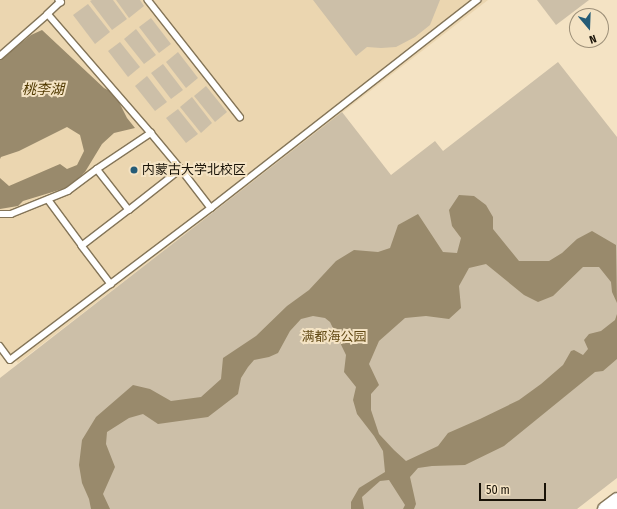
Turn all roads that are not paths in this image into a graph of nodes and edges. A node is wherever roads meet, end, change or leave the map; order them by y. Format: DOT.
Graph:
graph roads {
  1 [pos="148,0"];
  2 [pos="477,0"];
  3 [pos="61,1"];
  4 [pos="48,14"];
  5 [pos="0,56"];
  6 [pos="240,117"];
  7 [pos="150,133"];
  8 [pos="97,169"];
  9 [pos="181,169"];
  10 [pos="48,200"];
  11 [pos="211,208"];
  12 [pos="129,210"];
  13 [pos="0,214"];
  14 [pos="82,246"];
  15 [pos="111,284"];
  16 [pos="0,346"];
  17 [pos="617,500"];
  18 [pos="605,509"];
  1 -- 6 [label="lane"];
  2 -- 11 [label="lane"];
  3 -- 4 [label="lane"];
  4 -- 5 [label="lane"];
  4 -- 7 [label="lane"];
  7 -- 8 [label="lane"];
  7 -- 9 [label="lane"];
  8 -- 10 [label="lane"];
  8 -- 12 [label="lane"];
  9 -- 11 [label="lane"];
  9 -- 12 [label="lane"];
  10 -- 13 [label="lane"];
  10 -- 14 [label="lane"];
  11 -- 15 [label="lane"];
  12 -- 14 [label="lane"];
  14 -- 15 [label="lane"];
  15 -- 16 [label="lane"];
  17 -- 18 [label="street"];
}
